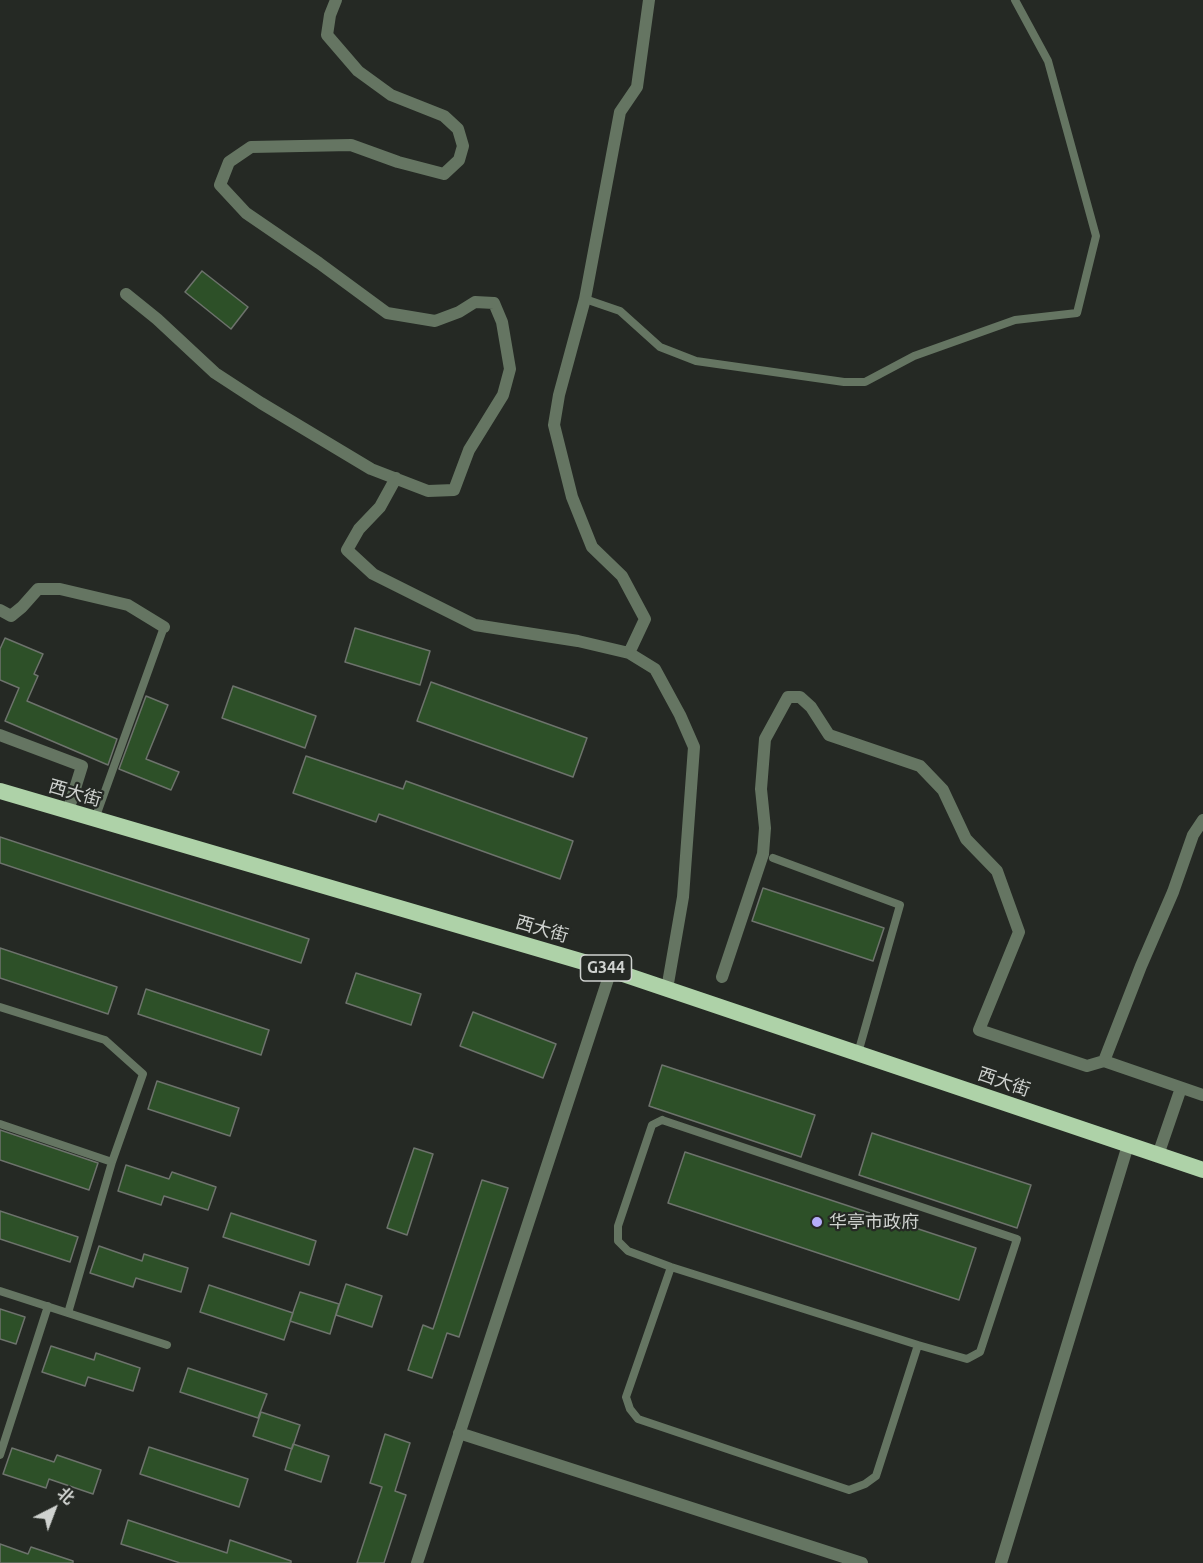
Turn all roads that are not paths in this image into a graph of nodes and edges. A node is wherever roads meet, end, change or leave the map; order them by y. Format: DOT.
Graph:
graph roads {
  1 [pos="336,0"];
  2 [pos="649,0"];
  3 [pos="1015,0"];
  4 [pos="126,294"];
  5 [pos="585,299"];
  6 [pos="396,478"];
  7 [pos="0,610"];
  8 [pos="164,627"];
  9 [pos="629,653"];
  10 [pos="0,735"];
  11 [pos="0,791"];
  12 [pos="68,811"];
  13 [pos="94,819"];
  14 [pos="1203,820"];
  15 [pos="773,858"];
  16 [pos="611,970"];
  17 [pos="722,977"];
  18 [pos="667,989"];
  19 [pos="0,1007"];
  20 [pos="858,1053"];
  21 [pos="1104,1060"];
  22 [pos="1181,1088"];
  23 [pos="1203,1095"];
  24 [pos="0,1124"];
  25 [pos="1128,1145"];
  26 [pos="1158,1155"];
  27 [pos="112,1162"];
  28 [pos="1203,1170"];
  29 [pos="671,1267"];
  30 [pos="0,1291"];
  31 [pos="48,1306"];
  32 [pos="68,1313"];
  33 [pos="168,1345"];
  34 [pos="918,1345"];
  35 [pos="459,1433"];
  36 [pos="0,1455"];
  37 [pos="417,1563"];
  38 [pos="862,1563"];
  39 [pos="1001,1563"];
  1 -- 6 [label="street"];
  2 -- 5 [label="street"];
  3 -- 5 [label="lane"];
  4 -- 6 [label="street"];
  5 -- 9 [label="street"];
  6 -- 9 [label="street"];
  7 -- 8 [label="street"];
  8 -- 13 [label="lane"];
  9 -- 18 [label="street"];
  10 -- 12 [label="street"];
  11 -- 12 [label="highway, 西大街 / G344"];
  12 -- 13 [label="highway, 西大街 / G344"];
  13 -- 16 [label="highway, 西大街 / G344"];
  14 -- 21 [label="street"];
  15 -- 20 [label="lane"];
  16 -- 18 [label="highway, 西大街 / G344"];
  16 -- 35 [label="street"];
  17 -- 21 [label="street"];
  18 -- 20 [label="highway, 西大街 / G344"];
  19 -- 27 [label="lane"];
  20 -- 25 [label="highway, 西大街 / G344"];
  21 -- 22 [label="street"];
  22 -- 23 [label="street"];
  22 -- 26 [label="street"];
  24 -- 27 [label="lane"];
  25 -- 26 [label="highway, 西大街 / G344"];
  25 -- 39 [label="street"];
  26 -- 28 [label="highway, 西大街 / G344"];
  27 -- 32 [label="lane"];
  29 -- 34 [label="lane"];
  29 -- 34 [label="lane"];
  29 -- 34 [label="lane"];
  30 -- 31 [label="lane"];
  31 -- 32 [label="lane"];
  31 -- 36 [label="lane"];
  32 -- 33 [label="lane"];
  35 -- 37 [label="street"];
  35 -- 38 [label="street"];
}
